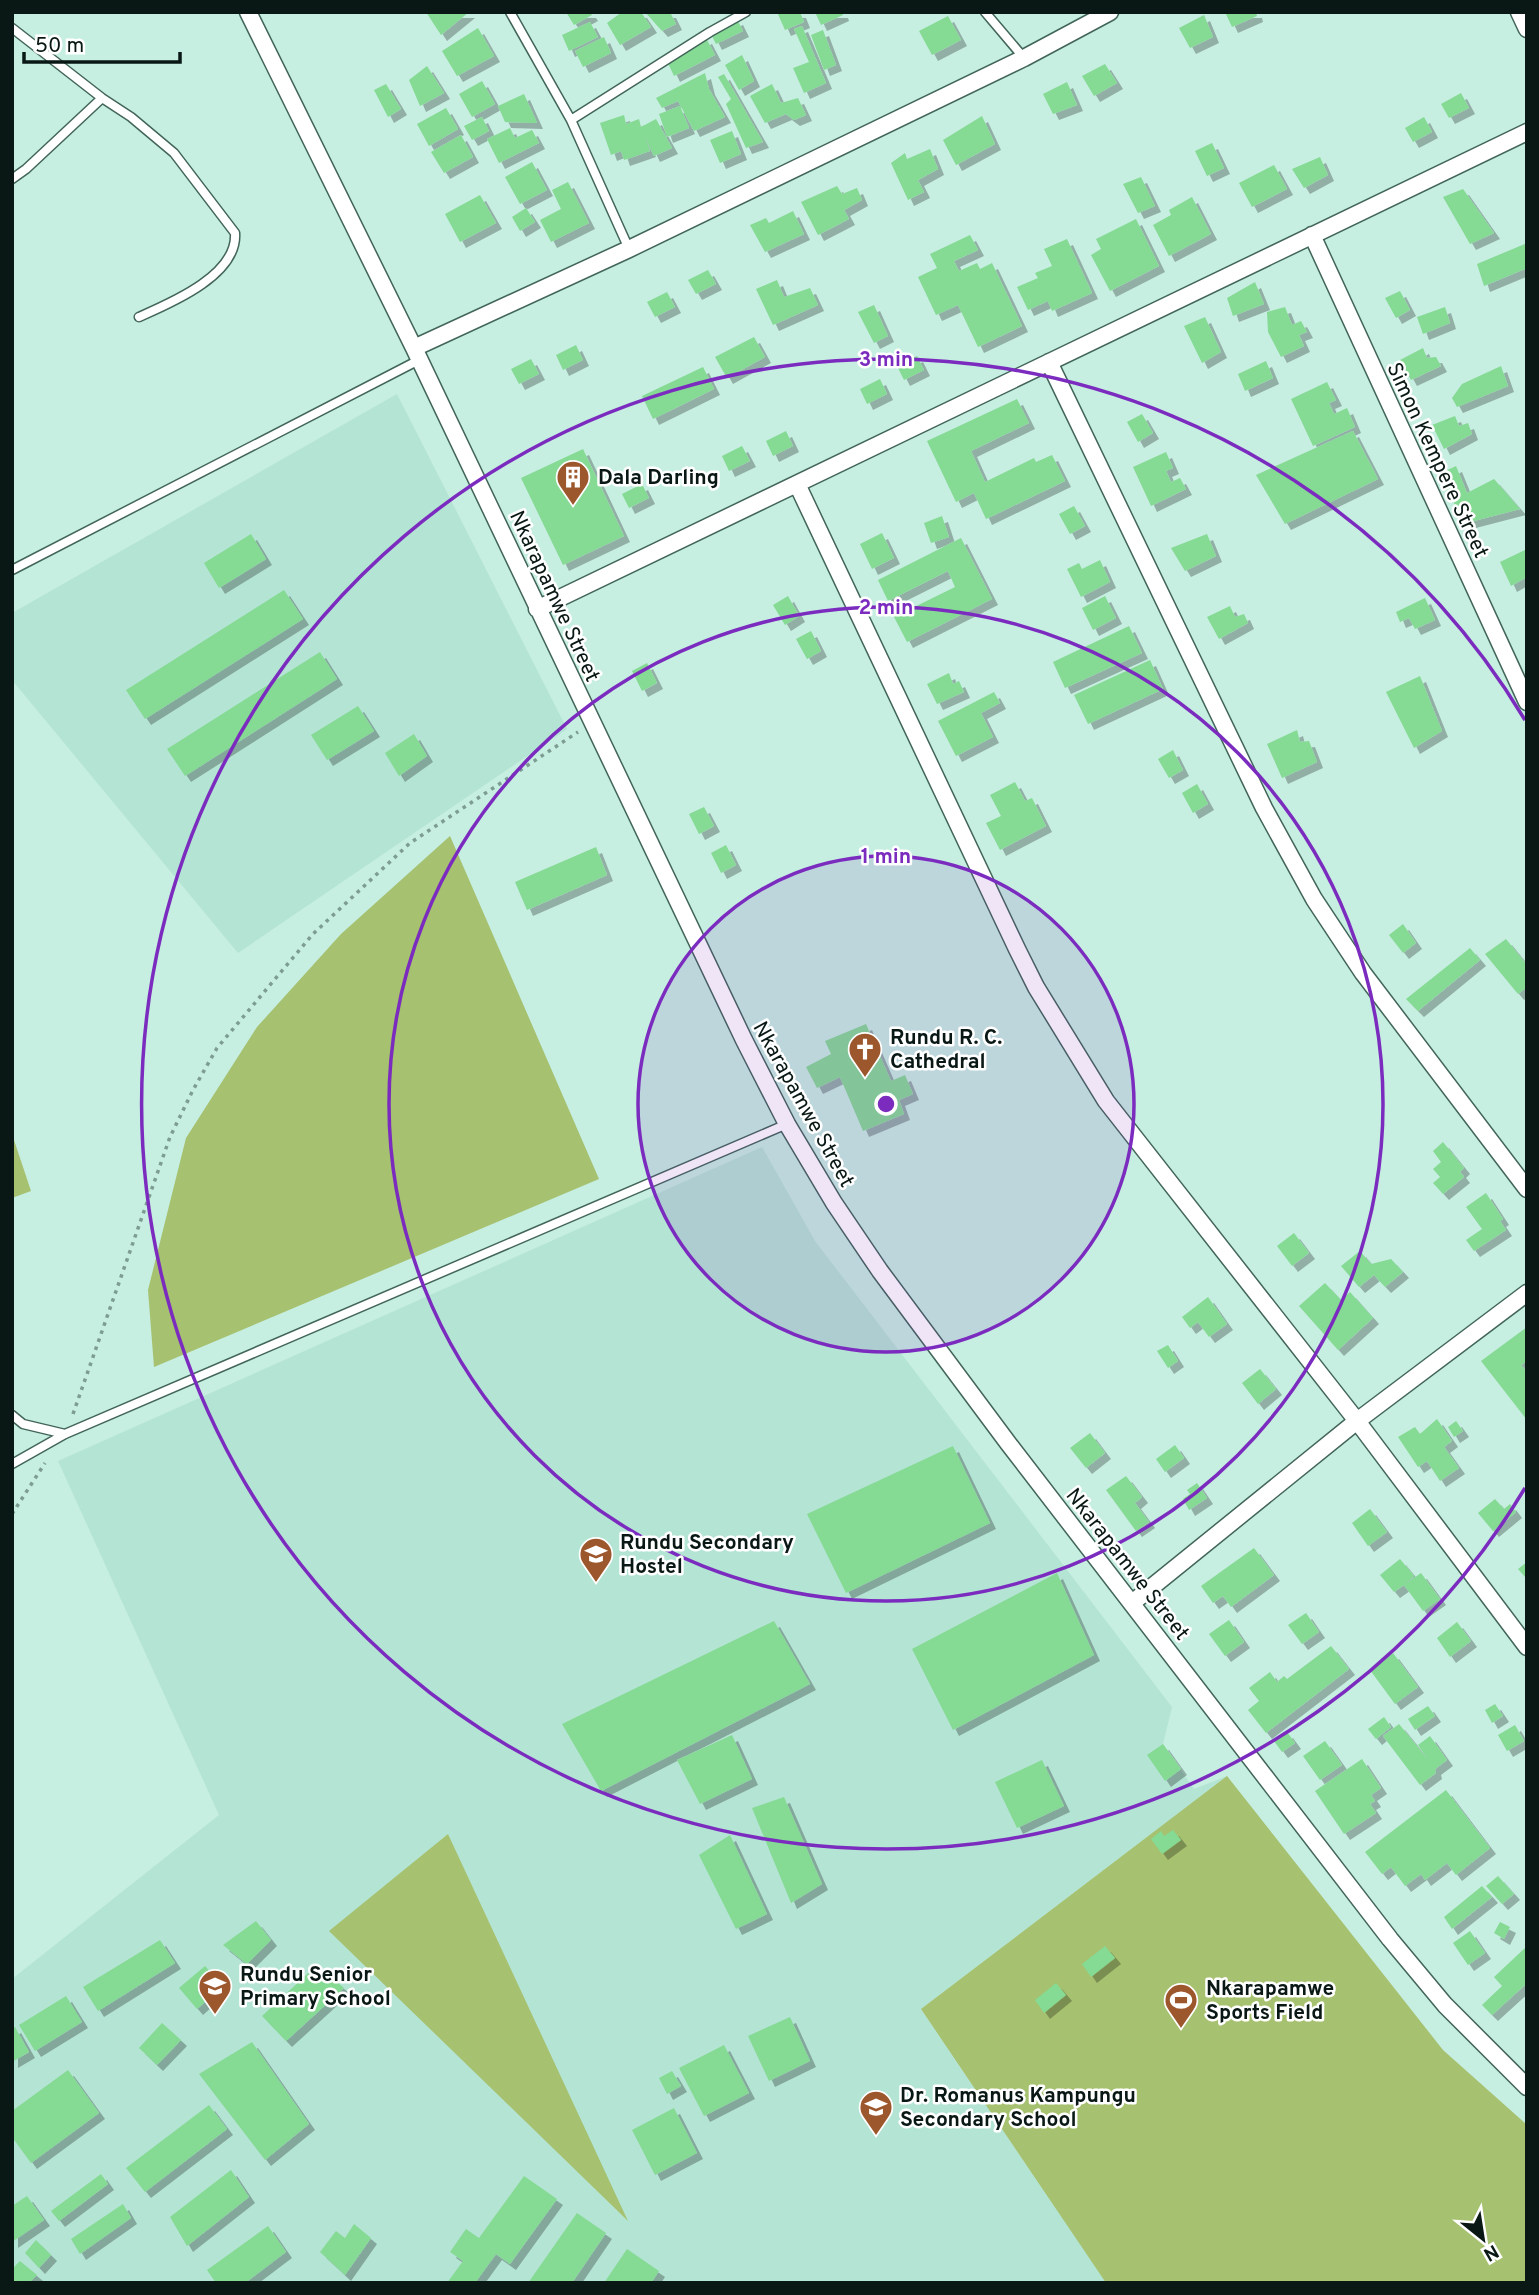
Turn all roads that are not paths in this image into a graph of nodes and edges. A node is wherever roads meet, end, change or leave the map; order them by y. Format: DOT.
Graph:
graph roads {
  1 [pos="248,12"];
  2 [pos="510,12"];
  3 [pos="746,12"];
  4 [pos="985,12"];
  5 [pos="1110,12"];
  6 [pos="1519,12"];
  7 [pos="12,28"];
  8 [pos="1527,29"];
  9 [pos="1024,58"];
  10 [pos="102,98"];
  11 [pos="571,120"];
  12 [pos="1527,132"];
  13 [pos="12,179"];
  14 [pos="1312,235"];
  15 [pos="629,249"];
  16 [pos="139,317"];
  17 [pos="416,354"];
  18 [pos="1049,362"];
  19 [pos="797,484"];
  20 [pos="12,569"];
  21 [pos="537,609"];
  22 [pos="1527,702"];
  23 [pos="787,1124"];
  24 [pos="1527,1189"];
  25 [pos="1527,1293"];
  26 [pos="12,1415"];
  27 [pos="1357,1421"];
  28 [pos="65,1434"];
  29 [pos="12,1464"];
  30 [pos="1132,1604"];
  31 [pos="1527,1647"];
  32 [pos="1527,2087"];
  1 -- 17 [label="street, Nkarapamwe Street"];
  2 -- 11 [label="lane"];
  3 -- 11 [label="lane"];
  4 -- 9 [label="lane"];
  5 -- 9 [label="street"];
  6 -- 8 [label="street"];
  7 -- 10 [label="lane"];
  9 -- 15 [label="street"];
  10 -- 13 [label="lane"];
  10 -- 16 [label="lane"];
  11 -- 15 [label="lane"];
  12 -- 14 [label="street"];
  14 -- 18 [label="street"];
  14 -- 22 [label="street, Simon Kempere Street"];
  15 -- 17 [label="street"];
  17 -- 20 [label="lane"];
  17 -- 21 [label="street, Nkarapamwe Street"];
  18 -- 19 [label="street"];
  18 -- 24 [label="street"];
  19 -- 21 [label="street"];
  19 -- 27 [label="street"];
  21 -- 23 [label="street, Nkarapamwe Street"];
  23 -- 28 [label="lane"];
  23 -- 30 [label="street, Nkarapamwe Street"];
  25 -- 27 [label="street"];
  26 -- 28 [label="lane"];
  27 -- 30 [label="street"];
  27 -- 31 [label="street"];
  28 -- 29 [label="lane"];
  30 -- 32 [label="street, Nkarapamwe Street"];
}
